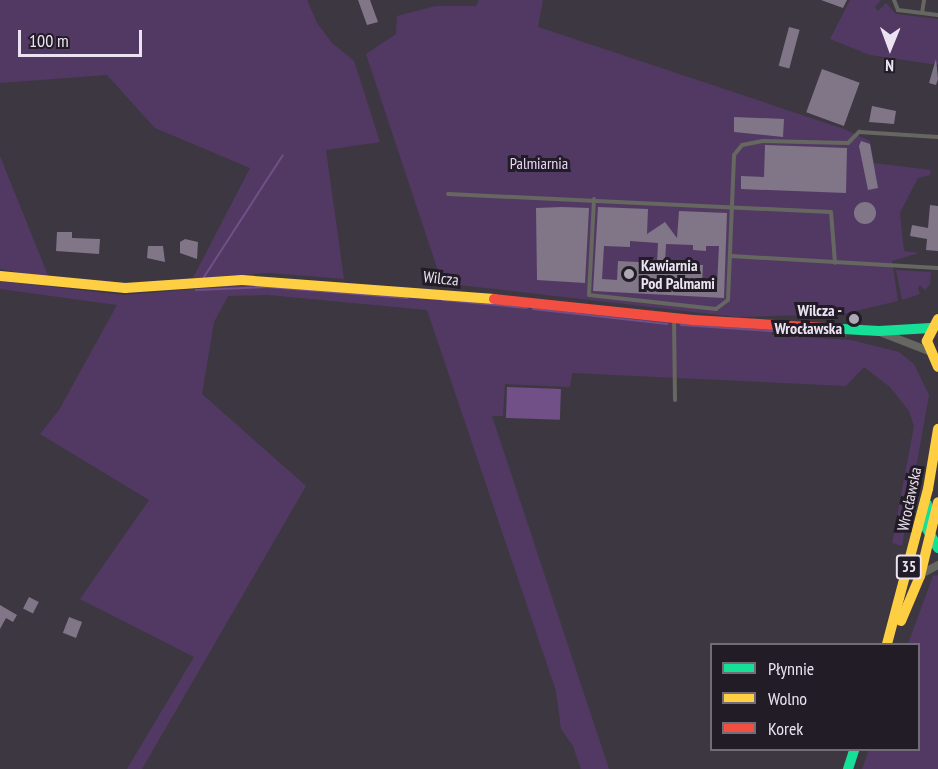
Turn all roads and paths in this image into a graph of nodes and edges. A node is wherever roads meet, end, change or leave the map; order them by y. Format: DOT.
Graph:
graph roads {
  1 [pos="894,0"];
  2 [pos="924,0"];
  3 [pos="922,13"];
  4 [pos="938,15"];
  5 [pos="938,137"];
  6 [pos="448,194"];
  7 [pos="594,199"];
  8 [pos="732,207"];
  9 [pos="731,256"];
  10 [pos="835,263"];
  11 [pos="938,268"];
  12 [pos="0,276"];
  13 [pos="675,318"];
  14 [pos="934,324"];
  15 [pos="879,331"];
  16 [pos="929,351"];
  17 [pos="938,367"];
  18 [pos="675,400"];
  19 [pos="938,429"];
  20 [pos="928,489"];
  21 [pos="938,502"];
  22 [pos="935,543"];
  23 [pos="938,565"];
  24 [pos="920,576"];
  25 [pos="890,643"];
  26 [pos="890,643"];
  27 [pos="854,751"];
  28 [pos="848,769"];
  1 -- 3 [label="lane"];
  2 -- 3 [label="lane"];
  3 -- 4 [label="lane"];
  5 -- 8 [label="lane"];
  6 -- 7 [label="lane"];
  7 -- 8 [label="lane"];
  7 -- 9 [label="lane"];
  8 -- 9 [label="lane"];
  8 -- 10 [label="lane"];
  9 -- 10 [label="lane"];
  10 -- 11 [label="lane"];
  12 -- 13 [label="street, Wilcza"];
  13 -- 15 [label="street, Wilcza"];
  13 -- 18 [label="lane"];
  14 -- 15 [label="street, Wilcza"];
  14 -- 16 [label="street"];
  15 -- 16 [label="street, Wilcza"];
  16 -- 17 [label="street"];
  19 -- 20 [label="street, Wrocławska / 35"];
  20 -- 22 [label="street"];
  20 -- 25 [label="street, Wrocławska / 35"];
  21 -- 22 [label="street, Wrocławska / 35"];
  22 -- 24 [label="street, Wrocławska / 35"];
  23 -- 24 [label="street"];
  24 -- 26 [label="street, Wrocławska / 35"];
  27 -- 28 [label="street"];
}
